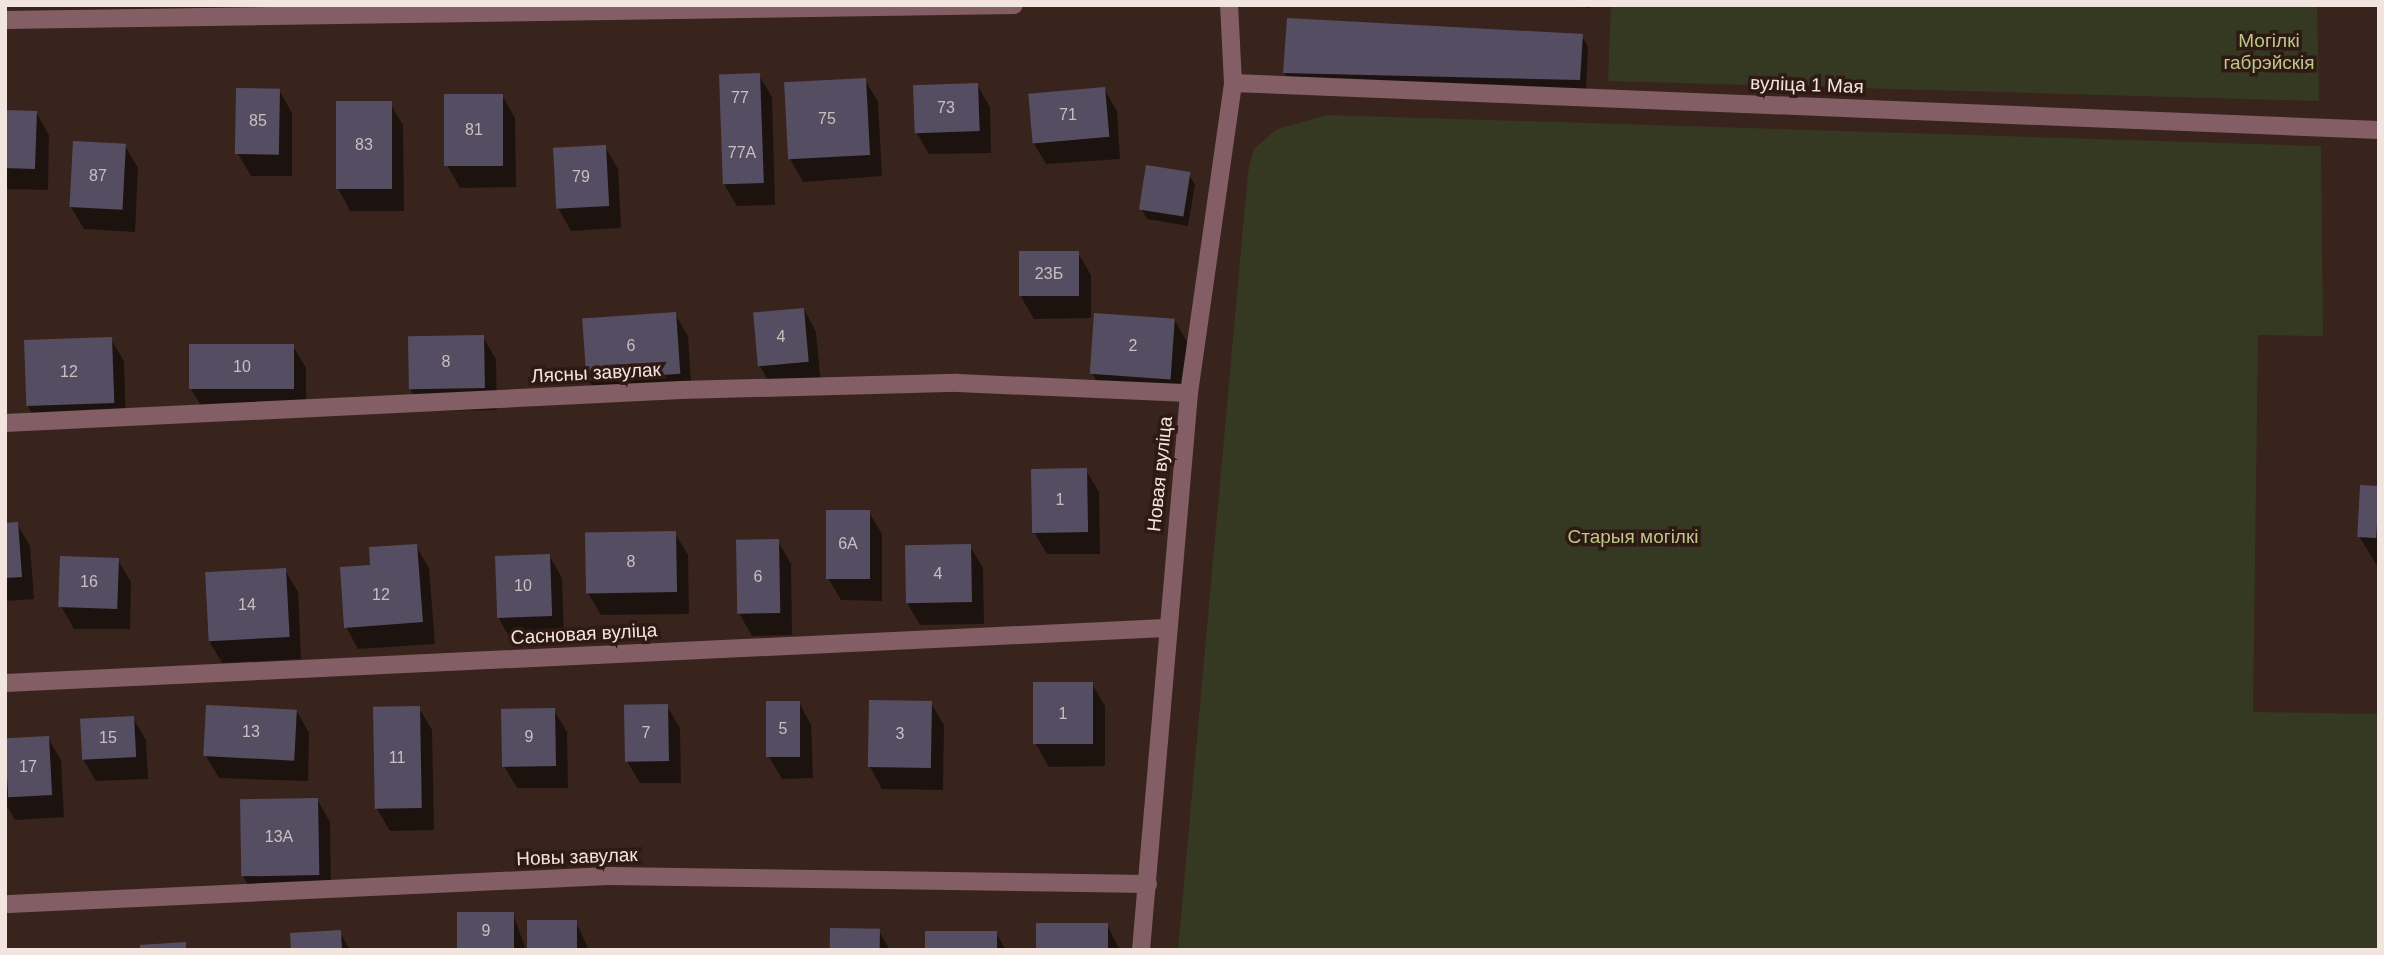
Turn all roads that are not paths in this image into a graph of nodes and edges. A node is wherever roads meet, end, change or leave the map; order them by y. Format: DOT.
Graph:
graph roads {
  1 [pos="1014,5"];
  2 [pos="1229,5"];
  3 [pos="5,20"];
  4 [pos="1233,83"];
  5 [pos="2379,130"];
  6 [pos="1189,393"];
  7 [pos="5,423"];
  8 [pos="1165,628"];
  9 [pos="5,683"];
  10 [pos="1148,884"];
  11 [pos="9,904"];
  12 [pos="1141,950"];
  1 -- 3 [label="street"];
  2 -- 4 [label="street, Новая вуліца"];
  4 -- 5 [label="street, вуліца 1 Мая"];
  4 -- 6 [label="street, Новая вуліца"];
  6 -- 7 [label="street, Лясны завулак"];
  6 -- 8 [label="street, Новая вуліца"];
  8 -- 9 [label="street, Сасновая вуліца"];
  8 -- 10 [label="street, Новая вуліца"];
  10 -- 11 [label="street, Новы завулак"];
  10 -- 12 [label="street, Новая вуліца"];
}
